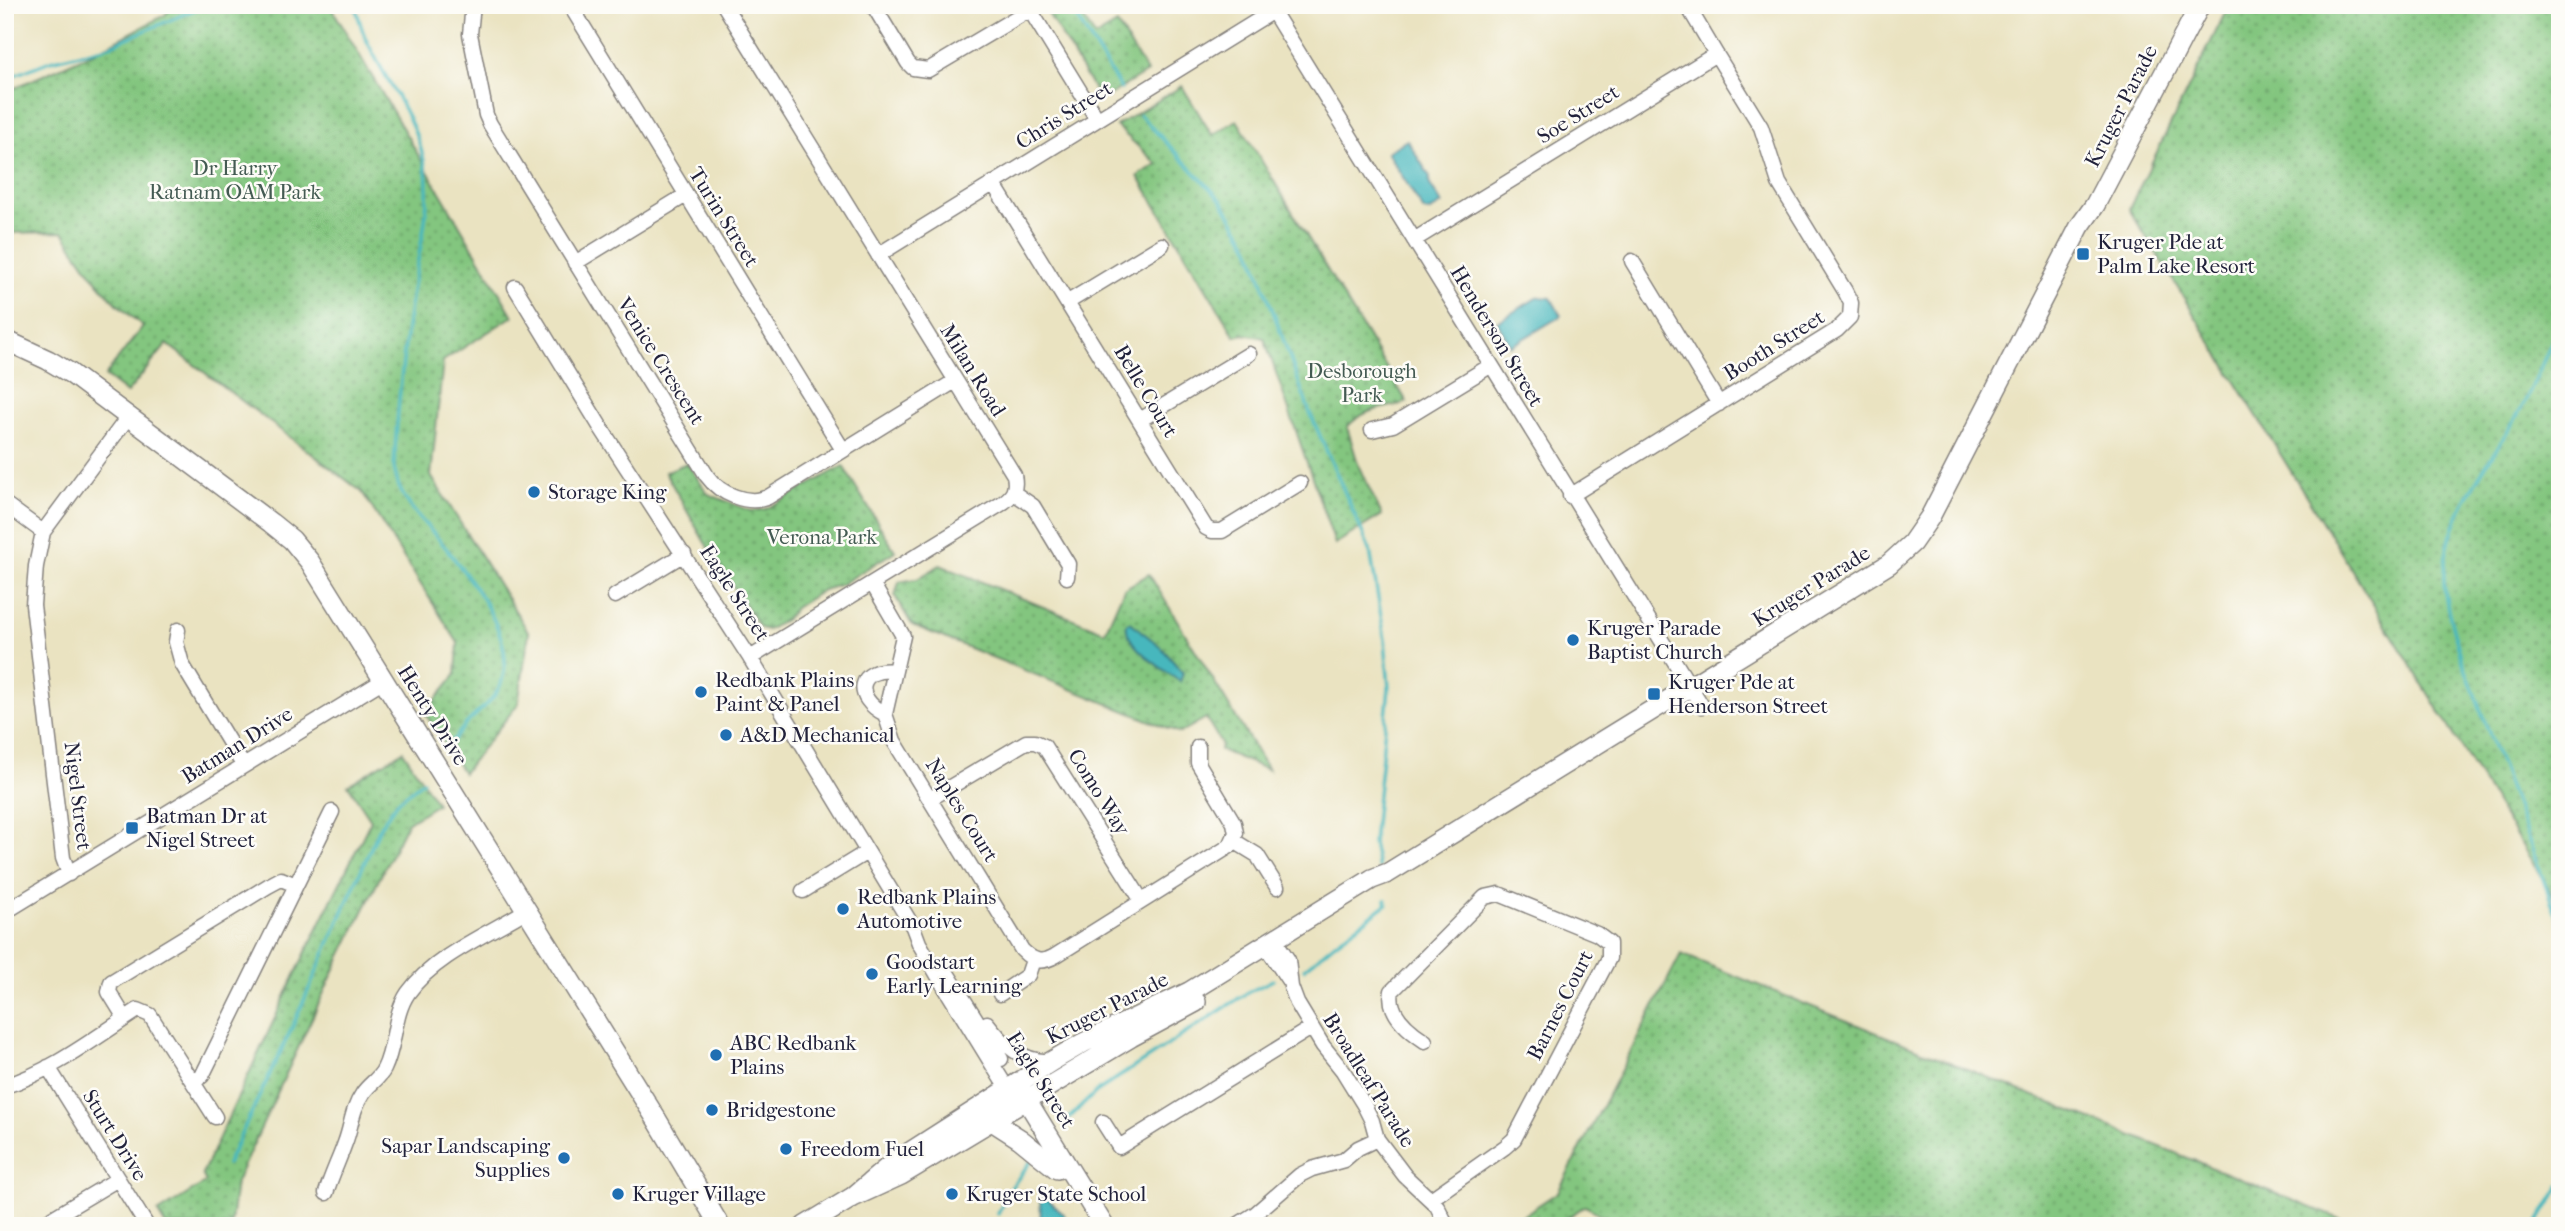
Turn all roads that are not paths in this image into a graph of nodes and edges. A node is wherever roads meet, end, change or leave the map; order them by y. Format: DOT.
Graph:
graph roads {
  1 [pos="472,5"];
  2 [pos="570,5"];
  3 [pos="724,5"];
  4 [pos="873,5"];
  5 [pos="1687,5"];
  6 [pos="2185,5"];
  7 [pos="2200,5"];
  8 [pos="1028,8"];
  9 [pos="1271,8"];
  10 [pos="1716,54"];
  11 [pos="1097,120"];
  12 [pos="993,183"];
  13 [pos="686,195"];
  14 [pos="2080,226"];
  15 [pos="1414,240"];
  16 [pos="1162,245"];
  17 [pos="878,255"];
  18 [pos="1632,261"];
  19 [pos="575,263"];
  20 [pos="515,287"];
  21 [pos="1068,302"];
  22 [pos="5,341"];
  23 [pos="1249,354"];
  24 [pos="1490,366"];
  25 [pos="956,381"];
  26 [pos="1719,404"];
  27 [pos="128,417"];
  28 [pos="1140,420"];
  29 [pos="1372,430"];
  30 [pos="843,450"];
  31 [pos="1300,483"];
  32 [pos="1014,493"];
  33 [pos="1570,496"];
  34 [pos="5,504"];
  35 [pos="43,531"];
  36 [pos="684,554"];
  37 [pos="1067,577"];
  38 [pos="872,583"];
  39 [pos="615,596"];
  40 [pos="178,630"];
  41 [pos="750,658"];
  42 [pos="895,671"];
  43 [pos="384,680"];
  44 [pos="1690,687"];
  45 [pos="1702,706"];
  46 [pos="884,714"];
  47 [pos="1198,747"];
  48 [pos="243,765"];
  49 [pos="930,799"];
  50 [pos="332,813"];
  51 [pos="1234,841"];
  52 [pos="867,852"];
  53 [pos="69,874"];
  54 [pos="296,885"];
  55 [pos="1278,887"];
  56 [pos="803,891"];
  57 [pos="1142,901"];
  58 [pos="527,910"];
  59 [pos="5,912"];
  60 [pos="913,927"];
  61 [pos="1273,947"];
  62 [pos="1033,960"];
  63 [pos="1000,994"];
  64 [pos="963,996"];
  65 [pos="125,1018"];
  66 [pos="1311,1028"];
  67 [pos="1425,1041"];
  68 [pos="1052,1061"];
  69 [pos="48,1067"];
  70 [pos="193,1082"];
  71 [pos="5,1086"];
  72 [pos="1017,1095"];
  73 [pos="215,1117"];
  74 [pos="992,1121"];
  75 [pos="1103,1122"];
  76 [pos="1377,1139"];
  77 [pos="1057,1169"];
  78 [pos="118,1179"];
  79 [pos="326,1193"];
  80 [pos="853,1197"];
  81 [pos="1431,1199"];
  82 [pos="721,1222"];
  83 [pos="39,1226"];
  84 [pos="147,1226"];
  85 [pos="805,1226"];
  86 [pos="1093,1226"];
  87 [pos="1104,1226"];
  88 [pos="1236,1226"];
  89 [pos="1447,1226"];
  1 -- 19 [label="street, Venice Crescent"];
  2 -- 13 [label="street, Turin Street"];
  3 -- 17 [label="street, Milan Road"];
  4 -- 8 [label="street"];
  5 -- 10 [label="street"];
  6 -- 14 [label="street, Kruger Parade"];
  7 -- 14 [label="street, Kruger Parade"];
  8 -- 11 [label="street"];
  9 -- 11 [label="street, Chris Street"];
  9 -- 15 [label="street, Henderson Street"];
  10 -- 15 [label="street, Soe Street"];
  10 -- 26 [label="street, Booth Street"];
  11 -- 12 [label="street, Chris Street"];
  12 -- 17 [label="street, Chris Street"];
  12 -- 21 [label="street, Belle Court"];
  13 -- 19 [label="street"];
  13 -- 30 [label="street, Turin Street"];
  14 -- 44 [label="street, Kruger Parade"];
  15 -- 24 [label="street, Henderson Street"];
  16 -- 21 [label="street"];
  17 -- 25 [label="street, Milan Road"];
  18 -- 26 [label="street"];
  19 -- 30 [label="street, Venice Crescent"];
  20 -- 36 [label="street, Eagle Street"];
  21 -- 28 [label="street, Belle Court"];
  22 -- 27 [label="street, Henty Drive"];
  23 -- 28 [label="street"];
  24 -- 29 [label="street"];
  24 -- 33 [label="street, Henderson Street"];
  25 -- 30 [label="street, Venice Crescent"];
  25 -- 32 [label="street, Milan Road"];
  26 -- 33 [label="street, Booth Street"];
  27 -- 35 [label="street, Nigel Street"];
  27 -- 43 [label="street, Henty Drive"];
  28 -- 31 [label="street, Belle Court"];
  32 -- 37 [label="street"];
  32 -- 38 [label="street"];
  33 -- 44 [label="street, Henderson Street"];
  34 -- 35 [label="street"];
  35 -- 53 [label="street, Nigel Street"];
  36 -- 39 [label="street"];
  36 -- 41 [label="street, Eagle Street"];
  38 -- 41 [label="street"];
  38 -- 42 [label="street"];
  40 -- 48 [label="street"];
  41 -- 52 [label="street, Eagle Street"];
  42 -- 46 [label="street"];
  42 -- 46 [label="street, Naples Court"];
  43 -- 48 [label="street, Batman Drive"];
  43 -- 58 [label="street, Henty Drive"];
  44 -- 45 [label="street, Henderson Street"];
  44 -- 61 [label="street, Kruger Parade"];
  46 -- 49 [label="street, Naples Court"];
  47 -- 51 [label="street"];
  48 -- 53 [label="street, Batman Drive"];
  49 -- 57 [label="street, Como Way"];
  49 -- 62 [label="street, Naples Court"];
  50 -- 54 [label="street"];
  51 -- 55 [label="street"];
  51 -- 57 [label="street"];
  52 -- 56 [label="street"];
  52 -- 60 [label="street, Eagle Street"];
  53 -- 59 [label="street, Batman Drive"];
  54 -- 65 [label="street"];
  54 -- 70 [label="street"];
  57 -- 62 [label="street"];
  58 -- 79 [label="street"];
  58 -- 82 [label="street, Henty Drive"];
  60 -- 64 [label="street, Eagle Street"];
  60 -- 72 [label="street, Eagle Street"];
  61 -- 66 [label="street, Broadleaf Parade"];
  61 -- 68 [label="street, Kruger Parade"];
  61 -- 72 [label="street, Kruger Parade"];
  62 -- 63 [label="street"];
  64 -- 68 [label="street"];
  64 -- 72 [label="street, Eagle Street"];
  65 -- 69 [label="street"];
  65 -- 70 [label="street"];
  66 -- 75 [label="street"];
  66 -- 76 [label="street, Broadleaf Parade"];
  67 -- 81 [label="street, Barnes Court"];
  68 -- 72 [label="street, Kruger Parade"];
  69 -- 71 [label="street"];
  69 -- 78 [label="street, Sturt Drive"];
  70 -- 73 [label="street"];
  72 -- 74 [label="street, Kruger Parade"];
  72 -- 77 [label="street, Eagle Street"];
  72 -- 80 [label="street, Kruger Parade"];
  72 -- 87 [label="street, Eagle Street"];
  74 -- 77 [label="street"];
  74 -- 80 [label="street, Kruger Parade"];
  76 -- 81 [label="street, Broadleaf Parade"];
  76 -- 88 [label="street"];
  77 -- 86 [label="street, Eagle Street"];
  78 -- 83 [label="street"];
  78 -- 84 [label="street, Sturt Drive"];
  80 -- 85 [label="street, Kruger Parade"];
  81 -- 89 [label="street, Broadleaf Parade"];
}
